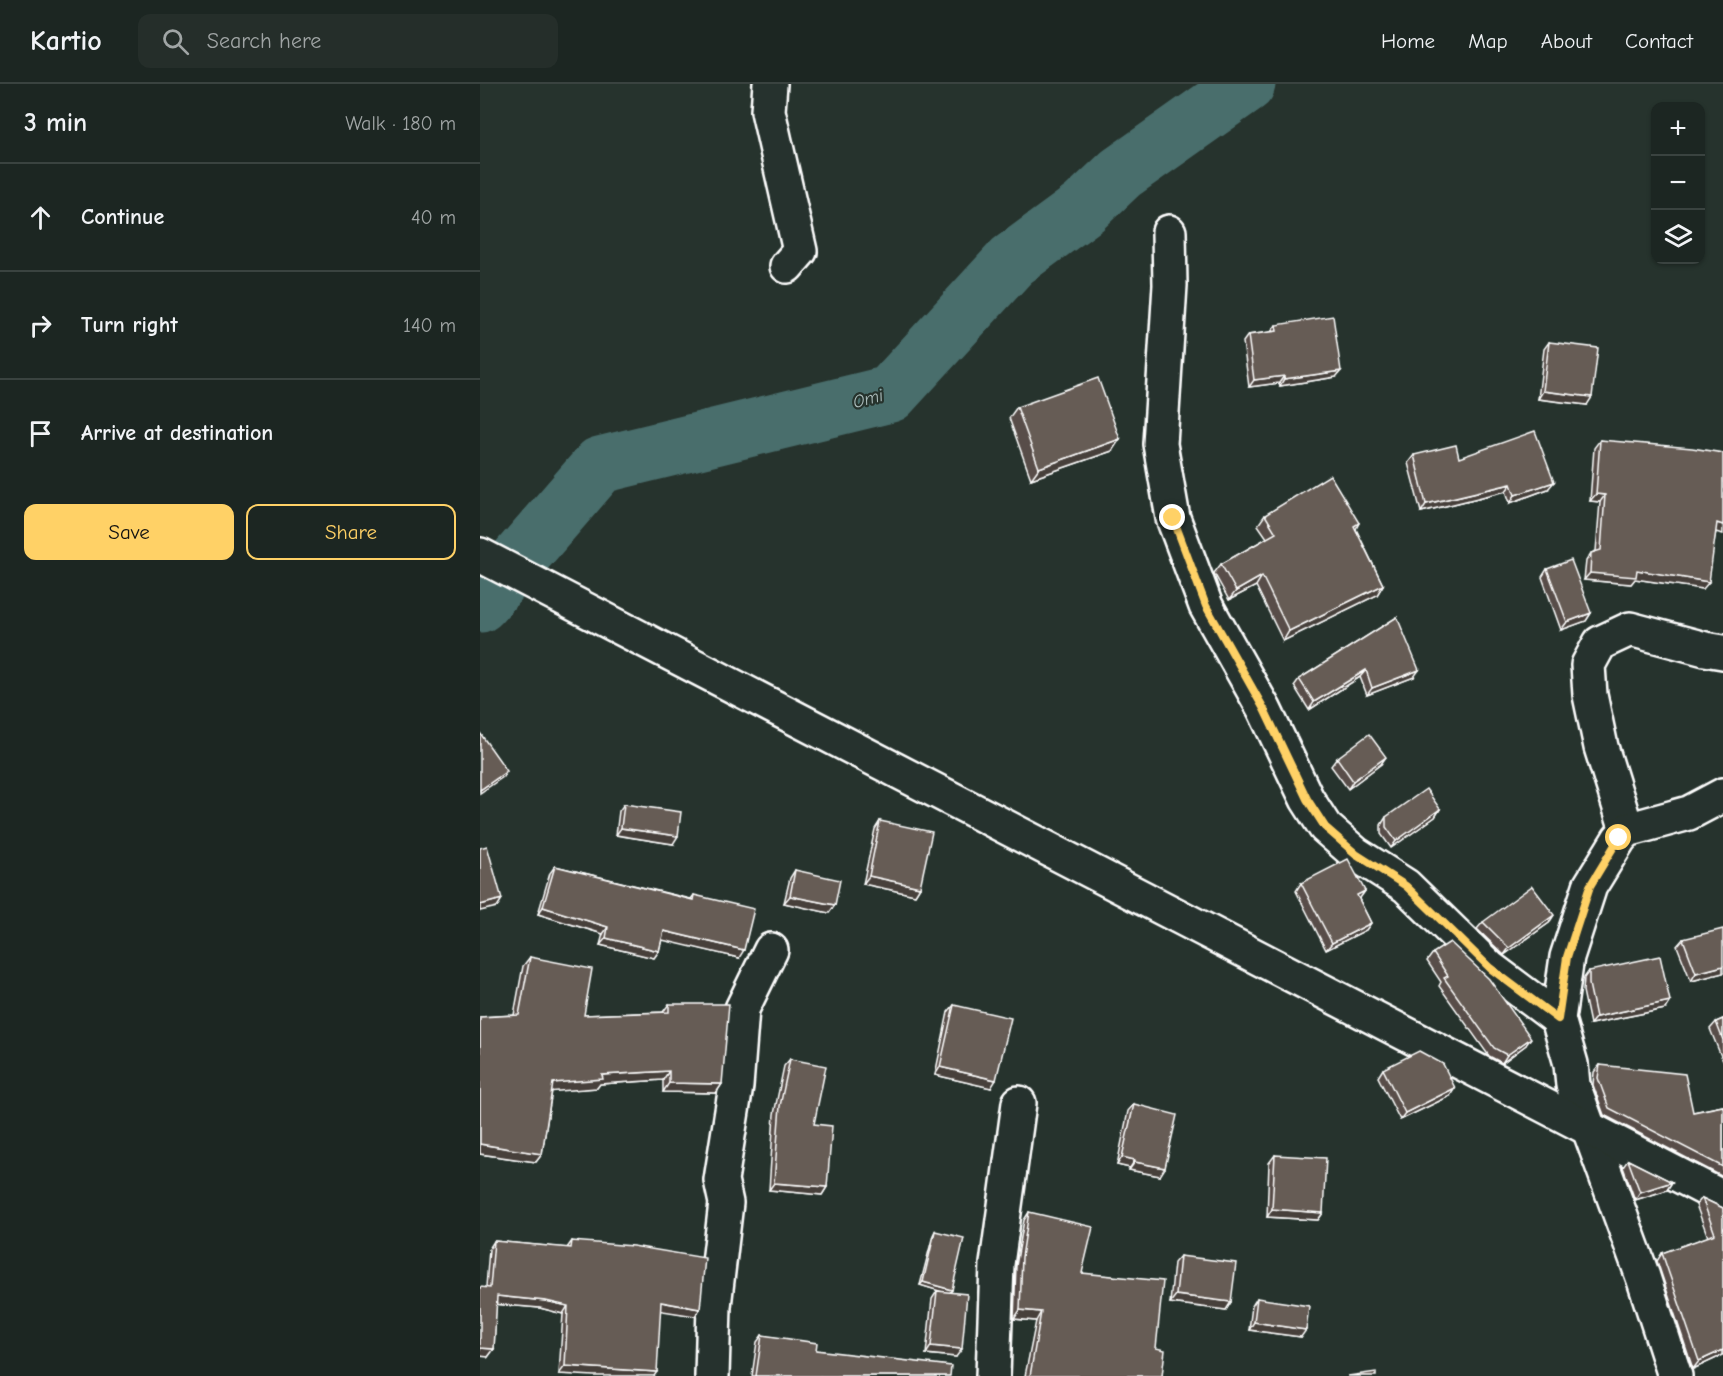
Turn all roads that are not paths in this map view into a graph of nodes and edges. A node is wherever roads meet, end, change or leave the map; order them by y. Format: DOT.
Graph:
graph roads {
  1 [pos="770,84"];
  2 [pos="1169,232"];
  3 [pos="787,266"];
  4 [pos="480,555"];
  5 [pos="1723,652"];
  6 [pos="1723,795"];
  7 [pos="1627,830"];
  8 [pos="771,950"];
  9 [pos="1558,1019"];
  10 [pos="1019,1103"];
  11 [pos="1723,1198"];
  12 [pos="712,1376"];
  13 [pos="993,1376"];
  14 [pos="1675,1376"];
  1 -- 3 [label="main road"];
  2 -- 9 [label="main road"];
  4 -- 11 [label="main road"];
  5 -- 7 [label="main road"];
  6 -- 7 [label="main road"];
  7 -- 9 [label="main road"];
  8 -- 12 [label="main road"];
  9 -- 14 [label="main road"];
  10 -- 13 [label="main road"];
}
